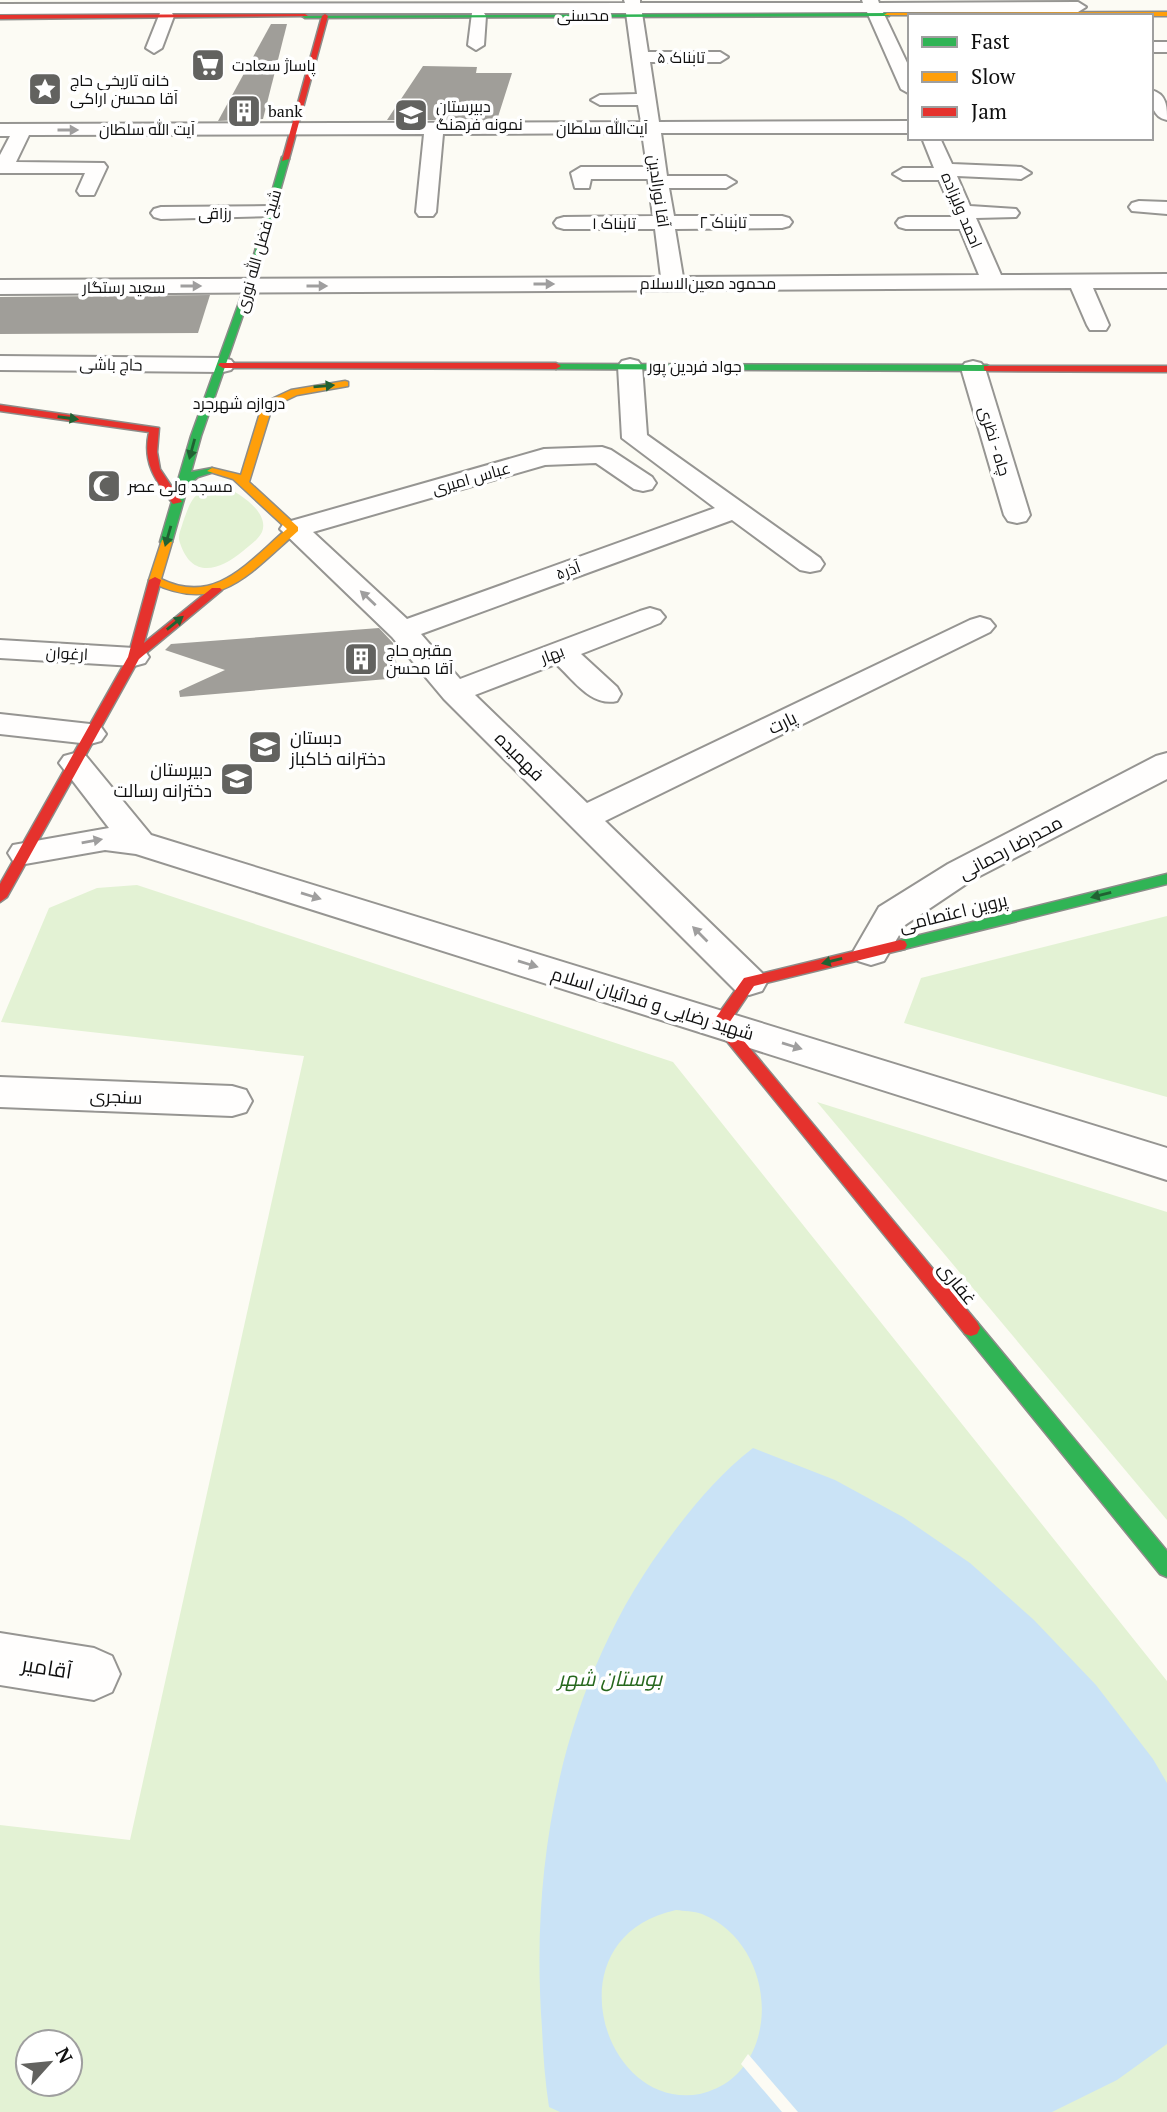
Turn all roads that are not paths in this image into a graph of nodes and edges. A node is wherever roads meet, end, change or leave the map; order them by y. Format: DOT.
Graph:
graph roads {
  1 [pos="874,8"];
  2 [pos="0,9"];
  3 [pos="419,9"];
  4 [pos="517,9"];
  5 [pos="634,9"];
  6 [pos="1080,10"];
  7 [pos="1167,12"];
  8 [pos="943,14"];
  9 [pos="979,14"];
  10 [pos="166,16"];
  11 [pos="325,16"];
  12 [pos="478,16"];
  13 [pos="0,17"];
  14 [pos="477,46"];
  15 [pos="154,48"];
  16 [pos="642,57"];
  17 [pos="720,57"];
  18 [pos="908,84"];
  19 [pos="1153,97"];
  20 [pos="647,99"];
  21 [pos="600,100"];
  22 [pos="1167,115"];
  23 [pos="908,127"];
  24 [pos="293,128"];
  25 [pos="434,128"];
  26 [pos="651,128"];
  27 [pos="0,130"];
  28 [pos="22,130"];
  29 [pos="932,140"];
  30 [pos="1021,173"];
  31 [pos="903,174"];
  32 [pos="658,178"];
  33 [pos="948,179"];
  34 [pos="726,182"];
  35 [pos="582,184"];
  36 [pos="87,191"];
  37 [pos="1139,207"];
  38 [pos="1167,208"];
  39 [pos="270,212"];
  40 [pos="426,212"];
  41 [pos="161,213"];
  42 [pos="965,218"];
  43 [pos="782,222"];
  44 [pos="564,223"];
  45 [pos="664,223"];
  46 [pos="905,223"];
  47 [pos="1167,281"];
  48 [pos="993,282"];
  49 [pos="1079,282"];
  50 [pos="673,283"];
  51 [pos="249,286"];
  52 [pos="0,287"];
  53 [pos="1098,325"];
  54 [pos="0,363"];
  55 [pos="223,365"];
  56 [pos="454,366"];
  57 [pos="630,366"];
  58 [pos="973,368"];
  59 [pos="1167,369"];
  60 [pos="0,408"];
  61 [pos="244,482"];
  62 [pos="643,483"];
  63 [pos="183,484"];
  64 [pos="177,502"];
  65 [pos="734,510"];
  66 [pos="1017,515"];
  67 [pos="294,529"];
  68 [pos="810,564"];
  69 [pos="155,580"];
  70 [pos="216,590"];
  71 [pos="650,617"];
  72 [pos="981,626"];
  73 [pos="402,631"];
  74 [pos="0,649"];
  75 [pos="560,651"];
  76 [pos="134,657"];
  77 [pos="455,691"];
  78 [pos="606,694"];
  79 [pos="0,724"];
  80 [pos="83,749"];
  81 [pos="1167,763"];
  82 [pos="583,818"];
  83 [pos="139,843"];
  84 [pos="14,860"];
  85 [pos="1167,879"];
  86 [pos="0,897"];
  87 [pos="871,952"];
  88 [pos="749,982"];
  89 [pos="720,1023"];
  90 [pos="0,1092"];
  91 [pos="232,1101"];
  92 [pos="1167,1164"];
  93 [pos="1167,1567"];
  94 [pos="0,1659"];
  95 [pos="94,1674"];
  1 -- 5 [label="street"];
  1 -- 6 [label="street"];
  1 -- 8 [label="street"];
  1 -- 18 [label="street"];
  2 -- 3 [label="street"];
  3 -- 4 [label="street"];
  3 -- 11 [label="street"];
  3 -- 12 [label="street"];
  4 -- 5 [label="street"];
  4 -- 12 [label="street"];
  5 -- 16 [label="street, آقا نورالدین"];
  6 -- 7 [label="street"];
  6 -- 9 [label="street"];
  10 -- 11 [label="street"];
  10 -- 13 [label="street"];
  10 -- 15 [label="street"];
  11 -- 24 [label="street, شیخ فضل الله نوری"];
  12 -- 14 [label="street"];
  16 -- 17 [label="street, تابناک ۵"];
  16 -- 20 [label="street, آقا نورالدین"];
  19 -- 22 [label="street"];
  20 -- 21 [label="street"];
  20 -- 26 [label="street, آقا نورالدین"];
  23 -- 26 [label="street, آیت‌الله سلطان"];
  24 -- 25 [label="street, آیت‌الله سلطان"];
  28 -- 24 [label="street, آیت الله سلطان, one-way"];
  24 -- 39 [label="street, شیخ فضل الله نوری"];
  25 -- 26 [label="street, آیت‌الله سلطان"];
  25 -- 40 [label="street"];
  26 -- 32 [label="street, آقا نورالدین"];
  27 -- 28 [label="street, آیت الله سلطان"];
  28 -- 36 [label="street"];
  29 -- 33 [label="street, احمد ولیزاده"];
  30 -- 33 [label="street"];
  31 -- 33 [label="street"];
  32 -- 34 [label="street"];
  32 -- 35 [label="street"];
  32 -- 45 [label="street, آقا نورالدین"];
  33 -- 42 [label="street, احمد ولیزاده"];
  33 -- 42 [label="street"];
  37 -- 38 [label="street"];
  39 -- 41 [label="street, رزاقی"];
  39 -- 51 [label="street, شیخ فضل الله نوری"];
  42 -- 46 [label="street"];
  42 -- 48 [label="street, احمد ولیزاده"];
  43 -- 45 [label="street, تابناک ۲"];
  44 -- 45 [label="street, تابناک ۱"];
  45 -- 50 [label="street, آقا نورالدین"];
  47 -- 49 [label="street, محمود معین‌الاسلام"];
  48 -- 49 [label="street, محمود معین‌الاسلام"];
  48 -- 50 [label="street, محمود معین‌الاسلام"];
  49 -- 53 [label="street"];
  51 -- 50 [label="street, محمود معین‌الاسلام, one-way"];
  52 -- 51 [label="street, سعید رستگار, one-way"];
  51 -- 55 [label="street, شیخ فضل الله نوری"];
  54 -- 55 [label="street, حاج باشی"];
  55 -- 56 [label="street, جواد فردین پور"];
  55 -- 63 [label="street, شیخ فضل الله نوری, one-way"];
  56 -- 57 [label="street, جواد فردین پور"];
  61 -- 56 [label="street, one-way"];
  57 -- 58 [label="street, جواد فردین پور"];
  57 -- 65 [label="street"];
  58 -- 59 [label="street, جواد فردین پور"];
  58 -- 66 [label="street, چاه - نظری"];
  60 -- 64 [label="street, one-way"];
  61 -- 63 [label="street"];
  61 -- 67 [label="street"];
  62 -- 67 [label="street, عباس امیری"];
  63 -- 64 [label="street, شیخ فضل الله نوری"];
  64 -- 69 [label="street, شیخ فضل الله نوری, one-way"];
  65 -- 68 [label="street"];
  65 -- 73 [label="street, آذر۵"];
  67 -- 70 [label="street"];
  73 -- 67 [label="street, فهمیده, one-way"];
  69 -- 70 [label="street"];
  69 -- 76 [label="street"];
  76 -- 70 [label="street, one-way"];
  71 -- 75 [label="street, بهار"];
  72 -- 82 [label="street, پارت"];
  73 -- 77 [label="street, فهمیده"];
  74 -- 76 [label="street, ارغوان"];
  75 -- 77 [label="street, بهار"];
  75 -- 78 [label="street"];
  76 -- 80 [label="street"];
  77 -- 82 [label="street, فهمیده"];
  79 -- 80 [label="street"];
  80 -- 83 [label="street"];
  80 -- 84 [label="street"];
  81 -- 87 [label="street, محدرضا رحمانی"];
  88 -- 82 [label="street, فهمیده, one-way"];
  84 -- 83 [label="street, شهید رضایی و فدائیان اسلام, one-way"];
  83 -- 89 [label="street, شهید رضایی و فدائیان اسلام, one-way"];
  84 -- 86 [label="street"];
  85 -- 87 [label="street, پروین اعتصامی, one-way"];
  87 -- 88 [label="street, پروین اعتصامی, one-way"];
  88 -- 89 [label="street"];
  89 -- 92 [label="street, شهید رضایی و فدائیان اسلام, one-way"];
  89 -- 93 [label="street, غفاری"];
  90 -- 91 [label="street, سنجری"];
  94 -- 95 [label="street, آقامیر"];
}
